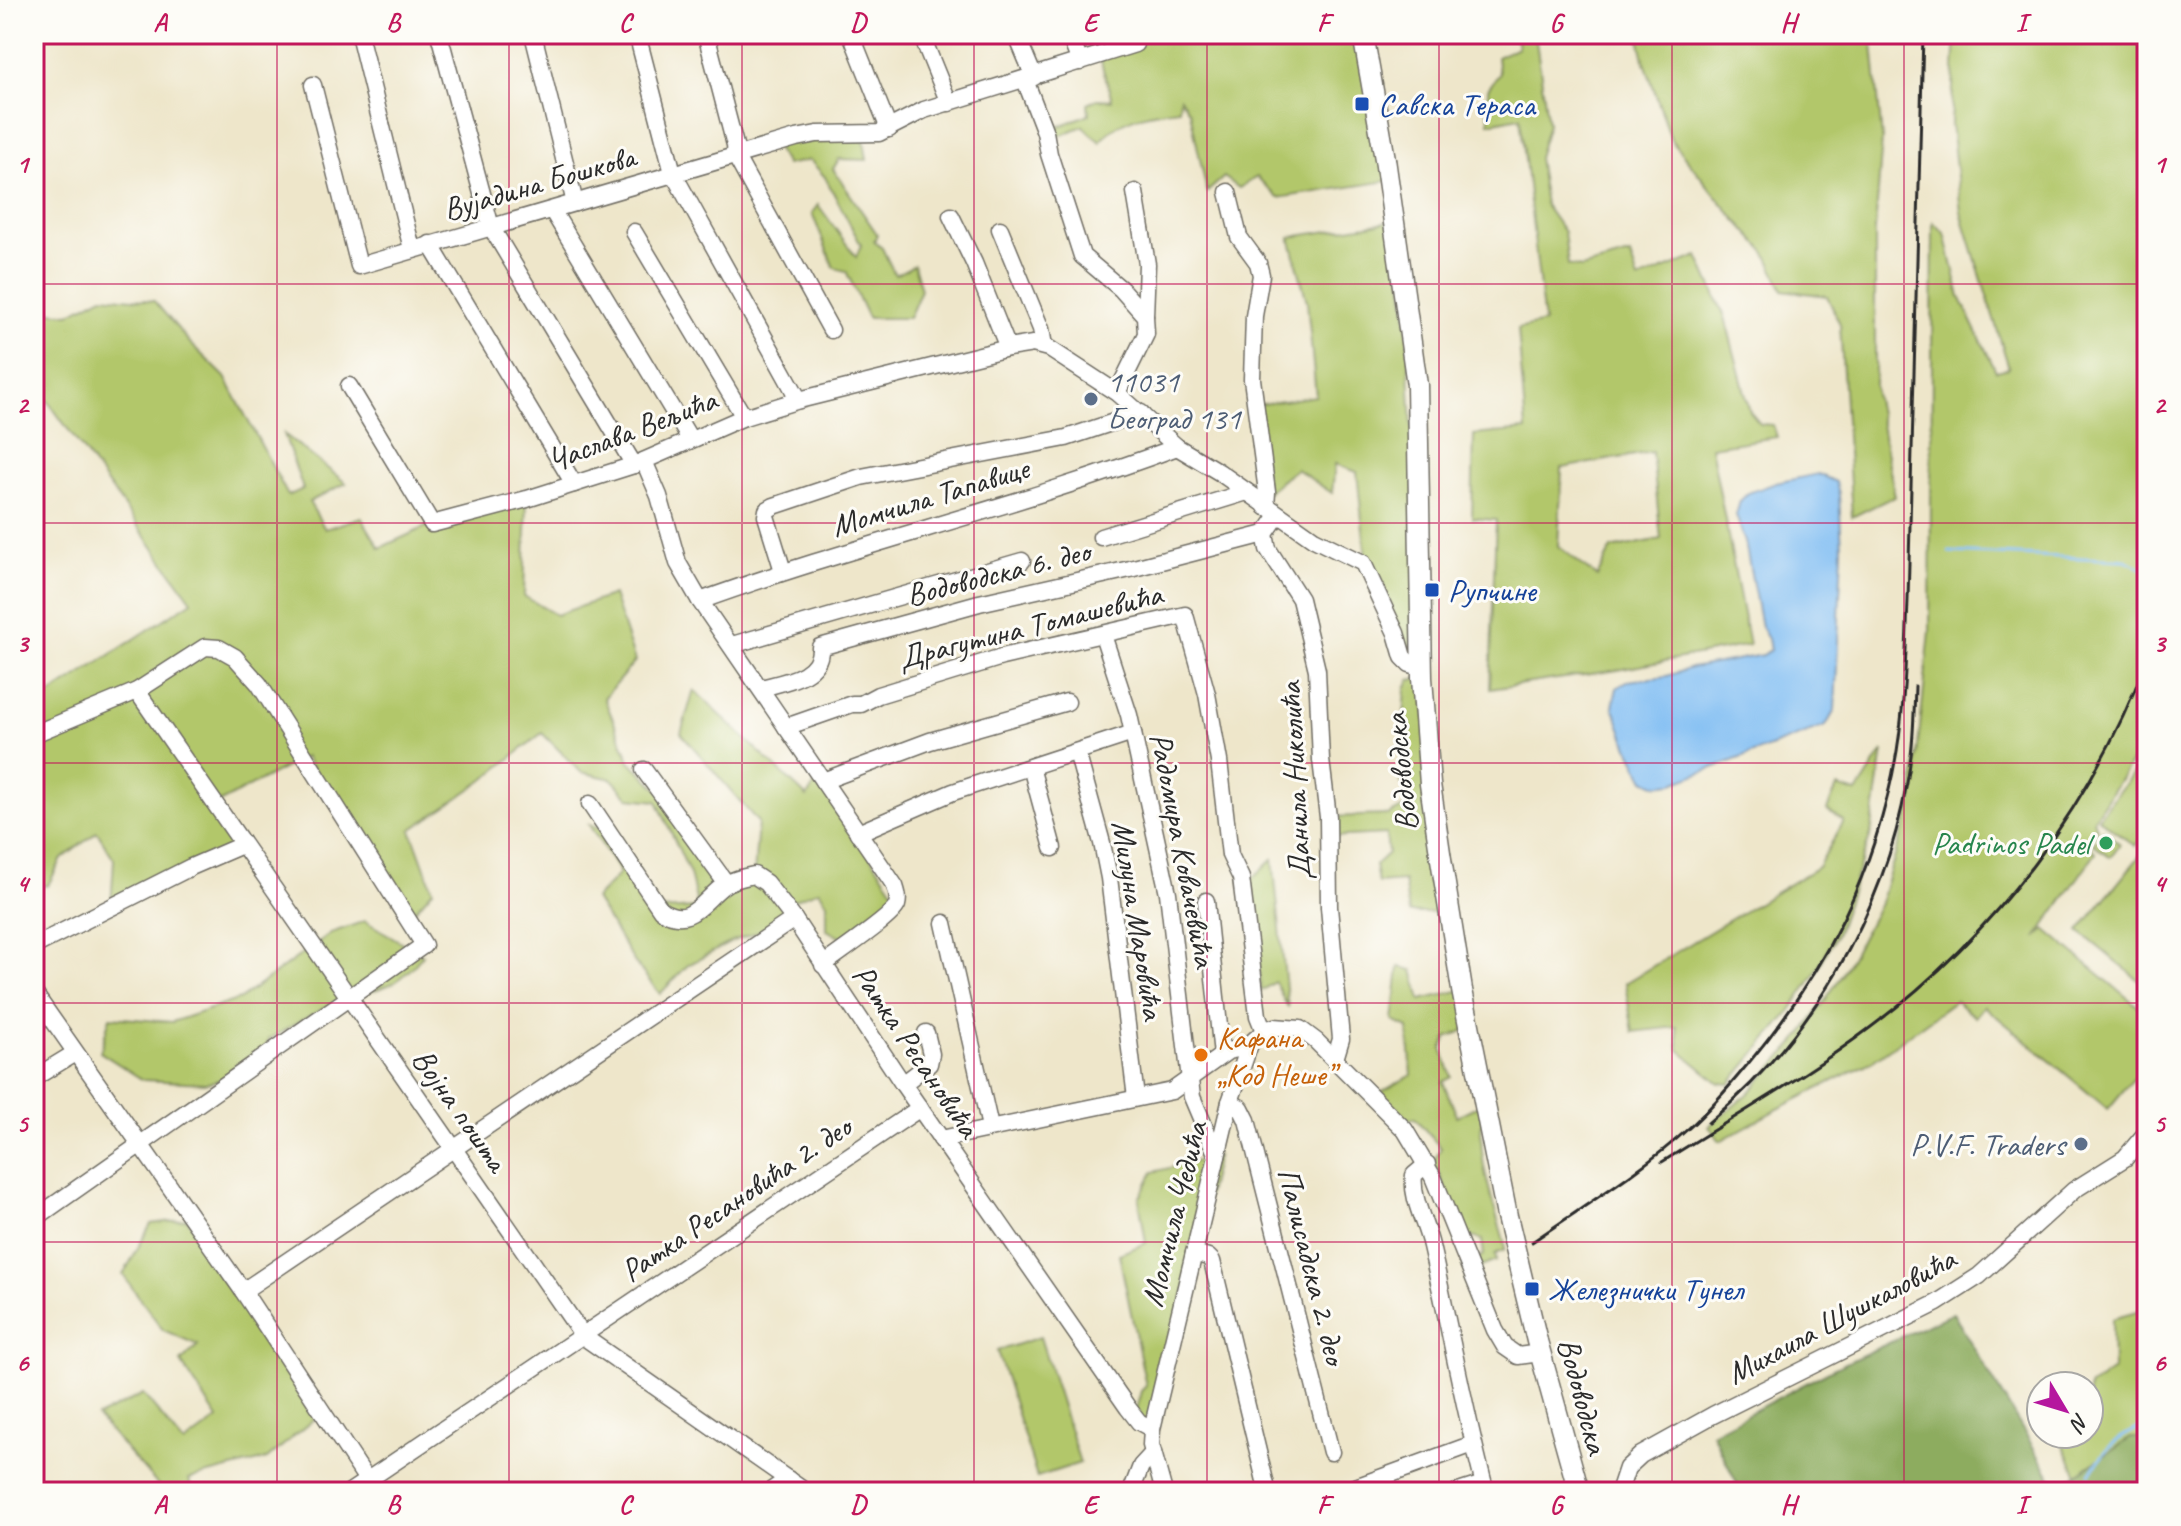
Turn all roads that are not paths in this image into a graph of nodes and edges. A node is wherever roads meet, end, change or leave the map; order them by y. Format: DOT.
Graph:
graph roads {
  1 [pos="359,34"];
  2 [pos="439,34"];
  3 [pos="533,34"];
  4 [pos="637,34"];
  5 [pos="706,34"];
  6 [pos="851,34"];
  7 [pos="921,34"];
  8 [pos="1016,34"];
  9 [pos="1069,34"];
  10 [pos="1363,34"];
  11 [pos="1135,44"];
  12 [pos="1080,62"];
  13 [pos="1030,78"];
  14 [pos="313,85"];
  15 [pos="949,103"];
  16 [pos="889,129"];
  17 [pos="736,157"];
  18 [pos="673,173"];
  19 [pos="1135,192"];
  20 [pos="1228,192"];
  21 [pos="575,203"];
  22 [pos="552,210"];
  23 [pos="951,216"];
  24 [pos="491,227"];
  25 [pos="1000,229"];
  26 [pos="634,232"];
  27 [pos="430,244"];
  28 [pos="412,249"];
  29 [pos="1145,316"];
  30 [pos="831,330"];
  31 [pos="1044,346"];
  32 [pos="1008,348"];
  33 [pos="349,386"];
  34 [pos="1117,393"];
  35 [pos="799,400"];
  36 [pos="1141,413"];
  37 [pos="744,417"];
  38 [pos="690,439"];
  39 [pos="1177,447"];
  40 [pos="639,463"];
  41 [pos="574,484"];
  42 [pos="1247,492"];
  43 [pos="1272,511"];
  44 [pos="1265,534"];
  45 [pos="1101,537"];
  46 [pos="1022,561"];
  47 [pos="783,571"];
  48 [pos="972,576"];
  49 [pos="700,601"];
  50 [pos="979,603"];
  51 [pos="806,625"];
  52 [pos="1103,635"];
  53 [pos="732,645"];
  54 [pos="820,647"];
  55 [pos="1422,667"];
  56 [pos="761,688"];
  57 [pos="137,691"];
  58 [pos="1067,702"];
  59 [pos="786,727"];
  60 [pos="1133,733"];
  61 [pos="34,734"];
  62 [pos="1077,752"];
  63 [pos="1031,767"];
  64 [pos="644,770"];
  65 [pos="823,781"];
  66 [pos="590,804"];
  67 [pos="858,833"];
  68 [pos="242,845"];
  69 [pos="1053,848"];
  70 [pos="726,883"];
  71 [pos="1206,901"];
  72 [pos="794,919"];
  73 [pos="944,923"];
  74 [pos="34,946"];
  75 [pos="823,965"];
  76 [pos="34,993"];
  77 [pos="348,998"];
  78 [pos="1264,1031"];
  79 [pos="926,1033"];
  80 [pos="1247,1050"];
  81 [pos="75,1053"];
  82 [pos="1222,1055"];
  83 [pos="1335,1059"];
  84 [pos="34,1078"];
  85 [pos="1191,1078"];
  86 [pos="903,1084"];
  87 [pos="1136,1098"];
  88 [pos="1230,1102"];
  89 [pos="920,1108"];
  90 [pos="990,1127"];
  91 [pos="2147,1132"];
  92 [pos="941,1139"];
  93 [pos="140,1144"];
  94 [pos="453,1150"];
  95 [pos="1217,1156"];
  96 [pos="1427,1164"];
  97 [pos="34,1219"];
  98 [pos="1194,1253"];
  99 [pos="243,1291"];
  100 [pos="584,1337"];
  101 [pos="1538,1347"];
  102 [pos="1152,1429"];
  103 [pos="1473,1444"];
  104 [pos="1331,1452"];
  105 [pos="1153,1453"];
  106 [pos="1624,1474"];
  107 [pos="788,1479"];
  108 [pos="1266,1485"];
  109 [pos="371,1486"];
  110 [pos="1484,1488"];
  111 [pos="1132,1491"];
  112 [pos="350,1492"];
  113 [pos="769,1492"];
  114 [pos="806,1492"];
  115 [pos="1164,1492"];
  116 [pos="1342,1492"];
  117 [pos="1458,1492"];
  118 [pos="1579,1492"];
  119 [pos="1619,1492"];
  1 -- 28 [label="street"];
  2 -- 24 [label="street, Ратка Ресановића"];
  3 -- 21 [label="street"];
  4 -- 18 [label="street"];
  5 -- 17 [label="street"];
  6 -- 16 [label="street"];
  7 -- 15 [label="street"];
  8 -- 13 [label="street"];
  9 -- 12 [label="street"];
  10 -- 55 [label="main road, Водоводска"];
  11 -- 12 [label="street, Вујадина Бошкова"];
  12 -- 13 [label="street, Вујадина Бошкова"];
  13 -- 15 [label="street, Вујадина Бошкова"];
  13 -- 29 [label="street"];
  14 -- 28 [label="street, Вујадина Бошкова"];
  15 -- 16 [label="street, Вујадина Бошкова"];
  16 -- 17 [label="street, Вујадина Бошкова"];
  17 -- 18 [label="street, Вујадина Бошкова"];
  17 -- 30 [label="street"];
  18 -- 21 [label="street, Вујадина Бошкова"];
  18 -- 35 [label="street"];
  19 -- 29 [label="street"];
  20 -- 43 [label="street"];
  21 -- 22 [label="street, Вујадина Бошкова"];
  22 -- 24 [label="street, Вујадина Бошкова"];
  22 -- 38 [label="street"];
  23 -- 32 [label="street"];
  24 -- 27 [label="street, Вујадина Бошкова"];
  24 -- 40 [label="street, Ратка Ресановића"];
  25 -- 31 [label="street"];
  26 -- 37 [label="street"];
  27 -- 28 [label="street, Вујадина Бошкова"];
  27 -- 41 [label="street"];
  29 -- 34 [label="street"];
  31 -- 32 [label="street, Часлава Вељића"];
  31 -- 34 [label="street"];
  32 -- 35 [label="street, Часлава Вељића"];
  33 -- 41 [label="street, Часлава Вељића"];
  34 -- 36 [label="street"];
  35 -- 37 [label="street, Часлава Вељића"];
  36 -- 39 [label="street"];
  36 -- 47 [label="street"];
  37 -- 38 [label="street, Часлава Вељића"];
  38 -- 40 [label="street, Часлава Вељића"];
  39 -- 42 [label="street"];
  39 -- 47 [label="street, Момчила Тапавице"];
  40 -- 41 [label="street, Часлава Вељића"];
  40 -- 49 [label="street, Ратка Ресановића"];
  42 -- 43 [label="street"];
  42 -- 45 [label="street"];
  43 -- 44 [label="street"];
  43 -- 55 [label="street"];
  44 -- 50 [label="street, Водоводска 6. део"];
  44 -- 83 [label="street, Данила Николића"];
  46 -- 48 [label="street"];
  47 -- 49 [label="street, Момчила Тапавице"];
  48 -- 50 [label="street"];
  48 -- 51 [label="street"];
  49 -- 53 [label="street, Ратка Ресановића"];
  50 -- 54 [label="street, Водоводска 6. део"];
  51 -- 53 [label="street"];
  51 -- 54 [label="street"];
  52 -- 59 [label="street, Драгутина Томашевића"];
  52 -- 60 [label="street, Радомира Ковачевића"];
  52 -- 78 [label="street, Драгутина Томашевића"];
  53 -- 56 [label="street, Ратка Ресановића"];
  54 -- 56 [label="street"];
  55 -- 101 [label="main road, Водоводска"];
  56 -- 59 [label="street, Ратка Ресановића"];
  57 -- 61 [label="street"];
  57 -- 68 [label="street, Војна пошта"];
  57 -- 77 [label="street"];
  58 -- 65 [label="street"];
  59 -- 65 [label="street, Ратка Ресановића"];
  60 -- 62 [label="street"];
  60 -- 85 [label="street, Радомира Ковачевића"];
  62 -- 63 [label="street"];
  62 -- 87 [label="street, Милуна Маровића"];
  63 -- 67 [label="street"];
  63 -- 69 [label="street"];
  64 -- 70 [label="street"];
  65 -- 67 [label="street, Ратка Ресановића"];
  66 -- 70 [label="street"];
  67 -- 75 [label="street, Ратка Ресановића"];
  68 -- 74 [label="street"];
  68 -- 77 [label="street, Војна пошта"];
  70 -- 72 [label="street"];
  71 -- 82 [label="street"];
  72 -- 75 [label="street"];
  72 -- 94 [label="street"];
  73 -- 90 [label="street"];
  75 -- 86 [label="street, Ратка Ресановића"];
  76 -- 81 [label="street"];
  77 -- 93 [label="street"];
  77 -- 94 [label="street, Војна пошта"];
  78 -- 80 [label="street, Момчила Чедића"];
  78 -- 83 [label="street"];
  79 -- 86 [label="street"];
  80 -- 82 [label="street"];
  80 -- 88 [label="street, Момчила Чедића"];
  81 -- 84 [label="street"];
  81 -- 93 [label="street"];
  82 -- 85 [label="street"];
  83 -- 96 [label="street"];
  85 -- 87 [label="street"];
  85 -- 95 [label="street, Радомира Ковачевића"];
  86 -- 89 [label="street, Ратка Ресановића"];
  87 -- 90 [label="street"];
  88 -- 95 [label="street, Момчила Чедића"];
  88 -- 104 [label="street, Палисадска 2. део"];
  89 -- 92 [label="street, Ратка Ресановића"];
  89 -- 100 [label="street, Ратка Ресановића 2. део"];
  90 -- 92 [label="street"];
  91 -- 106 [label="street, Михаила Шушкаловића"];
  92 -- 102 [label="street, Ратка Ресановића"];
  93 -- 97 [label="street"];
  93 -- 99 [label="street"];
  94 -- 99 [label="street"];
  94 -- 100 [label="street, Војна пошта"];
  95 -- 98 [label="street, Момчила Чедића"];
  96 -- 101 [label="street"];
  96 -- 103 [label="street"];
  98 -- 102 [label="street, Момчила Чедића"];
  98 -- 108 [label="street"];
  99 -- 109 [label="street"];
  100 -- 107 [label="street, Војна пошта"];
  100 -- 109 [label="street, Ратка Ресановића 2. део"];
  101 -- 118 [label="main road, Водоводска"];
  102 -- 105 [label="street, Момчила Чедића"];
  103 -- 110 [label="street"];
  103 -- 116 [label="street"];
  105 -- 111 [label="street"];
  105 -- 115 [label="street, Момчила Чедића"];
  106 -- 119 [label="street, Водоводска"];
  107 -- 113 [label="street"];
  107 -- 114 [label="street, Војна пошта"];
  109 -- 112 [label="street, Ратка Ресановића 2. део"];
  110 -- 117 [label="street"];
  111 -- 115 [label="street"];
}
